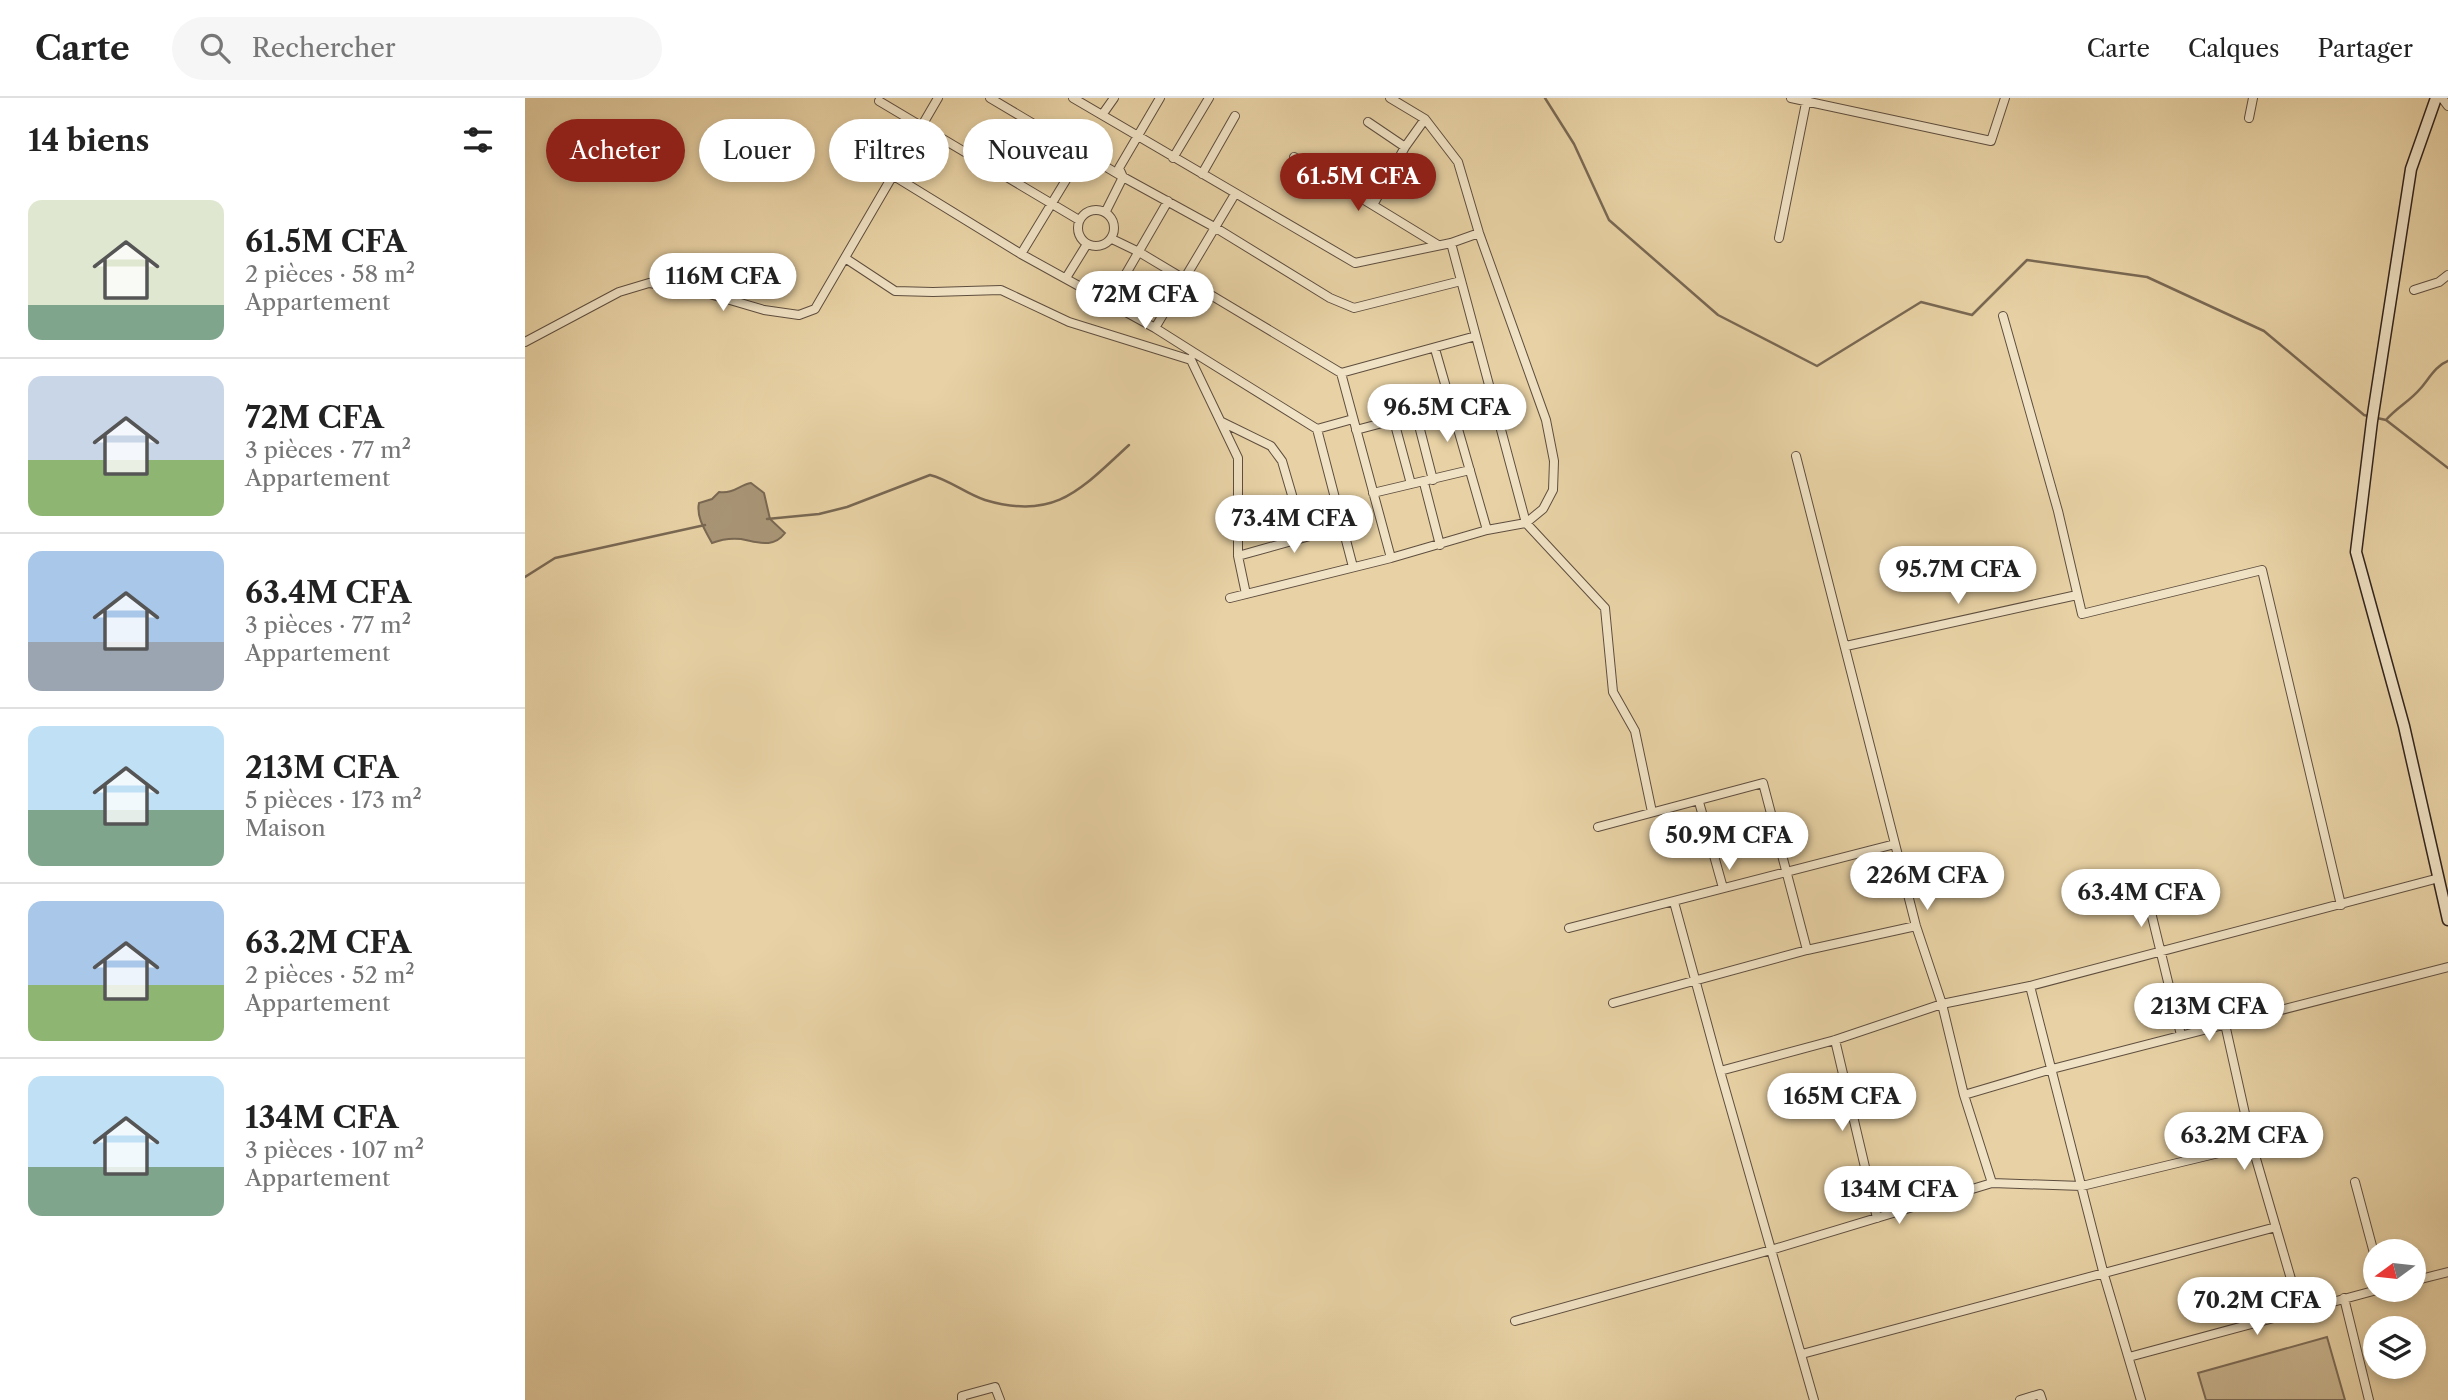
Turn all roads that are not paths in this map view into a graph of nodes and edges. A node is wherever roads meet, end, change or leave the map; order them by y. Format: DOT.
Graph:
graph roads {
  1 [pos="937,98"];
  2 [pos="990,98"];
  3 [pos="1073,98"];
  4 [pos="1114,98"];
  5 [pos="1160,98"];
  6 [pos="1209,98"];
  7 [pos="1390,98"];
  8 [pos="1791,98"];
  9 [pos="2005,98"];
  10 [pos="2253,98"];
  11 [pos="2436,98"];
  12 [pos="2442,98"];
  13 [pos="1807,100"];
  14 [pos="879,101"];
  15 [pos="1000,101"];
  16 [pos="2448,106"];
  17 [pos="1103,115"];
  18 [pos="1235,116"];
  19 [pos="2249,118"];
  20 [pos="907,119"];
  21 [pos="926,119"];
  22 [pos="1029,119"];
  23 [pos="1425,119"];
  24 [pos="1368,122"];
  25 [pos="1137,135"];
  26 [pos="949,144"];
  27 [pos="1405,147"];
  28 [pos="1294,157"];
  29 [pos="1173,158"];
  30 [pos="1113,171"];
  31 [pos="1202,174"];
  32 [pos="1123,177"];
  33 [pos="890,182"];
  34 [pos="904,182"];
  35 [pos="1064,182"];
  36 [pos="1235,194"];
  37 [pos="1168,201"];
  38 [pos="1052,202"];
  39 [pos="1373,205"];
  40 [pos="1106,211"];
  41 [pos="1079,220"];
  42 [pos="1216,228"];
  43 [pos="1479,233"];
  44 [pos="1779,238"];
  45 [pos="1112,239"];
  46 [pos="1451,243"];
  47 [pos="1087,244"];
  48 [pos="1438,245"];
  49 [pos="1139,251"];
  50 [pos="1021,254"];
  51 [pos="845,258"];
  52 [pos="2448,275"];
  53 [pos="1066,278"];
  54 [pos="1185,279"];
  55 [pos="1461,281"];
  56 [pos="2414,290"];
  57 [pos="1109,303"];
  58 [pos="2003,316"];
  59 [pos="1155,328"];
  60 [pos="1476,336"];
  61 [pos="525,342"];
  62 [pos="1435,349"];
  63 [pos="1192,356"];
  64 [pos="1341,373"];
  65 [pos="1492,394"];
  66 [pos="1452,407"];
  67 [pos="1416,414"];
  68 [pos="1353,419"];
  69 [pos="1394,421"];
  70 [pos="1222,422"];
  71 [pos="1317,429"];
  72 [pos="1356,430"];
  73 [pos="1796,456"];
  74 [pos="1470,470"];
  75 [pos="1433,480"];
  76 [pos="1424,482"];
  77 [pos="1411,484"];
  78 [pos="1373,493"];
  79 [pos="1526,523"];
  80 [pos="1342,527"];
  81 [pos="1487,530"];
  82 [pos="1304,537"];
  83 [pos="1440,545"];
  84 [pos="1238,556"];
  85 [pos="1391,558"];
  86 [pos="1353,567"];
  87 [pos="1246,594"];
  88 [pos="2077,595"];
  89 [pos="1230,598"];
  90 [pos="1846,646"];
  91 [pos="1699,802"];
  92 [pos="1652,812"];
  93 [pos="1598,827"];
  94 [pos="1895,844"];
  95 [pos="1787,872"];
  96 [pos="2439,878"];
  97 [pos="1723,888"];
  98 [pos="2148,900"];
  99 [pos="1674,902"];
  100 [pos="2341,905"];
  101 [pos="2448,920"];
  102 [pos="1916,926"];
  103 [pos="1569,928"];
  104 [pos="1807,950"];
  105 [pos="2161,950"];
  106 [pos="2448,967"];
  107 [pos="1695,982"];
  108 [pos="2030,986"];
  109 [pos="1613,1003"];
  110 [pos="1942,1004"];
  111 [pos="2225,1024"];
  112 [pos="2181,1035"];
  113 [pos="1835,1040"];
  114 [pos="2052,1069"];
  115 [pos="1720,1070"];
  116 [pos="1964,1095"];
  117 [pos="2252,1144"];
  118 [pos="2355,1182"];
  119 [pos="1992,1183"];
  120 [pos="2082,1186"];
  121 [pos="1877,1218"];
  122 [pos="2276,1227"];
  123 [pos="2370,1239"];
  124 [pos="1771,1250"];
  125 [pos="2448,1272"];
  126 [pos="2104,1275"];
  127 [pos="2426,1278"];
  128 [pos="2363,1293"];
  129 [pos="2344,1298"];
  130 [pos="2300,1310"];
  131 [pos="1515,1321"];
  132 [pos="1802,1354"];
  133 [pos="2129,1357"];
  134 [pos="962,1400"];
  135 [pos="1000,1400"];
  136 [pos="1814,1400"];
  137 [pos="2020,1400"];
  138 [pos="2042,1400"];
  139 [pos="2141,1400"];
  140 [pos="2369,1400"];
  1 -- 21 [label="street"];
  2 -- 15 [label="street"];
  3 -- 17 [label="street"];
  4 -- 17 [label="street"];
  5 -- 25 [label="street"];
  6 -- 29 [label="street"];
  7 -- 23 [label="street"];
  8 -- 13 [label="street"];
  9 -- 13 [label="street"];
  10 -- 19 [label="street"];
  11 -- 96 [label="street"];
  12 -- 16 [label="street"];
  13 -- 44 [label="street"];
  14 -- 20 [label="street"];
  15 -- 22 [label="street"];
  17 -- 25 [label="street"];
  18 -- 31 [label="street"];
  23 -- 27 [label="street"];
  23 -- 43 [label="street"];
  24 -- 27 [label="street"];
  25 -- 29 [label="street"];
  25 -- 32 [label="street"];
  26 -- 38 [label="street"];
  27 -- 39 [label="street"];
  28 -- 39 [label="street"];
  29 -- 31 [label="street"];
  30 -- 32 [label="street"];
  31 -- 36 [label="street"];
  32 -- 37 [label="street"];
  32 -- 40 [label="street"];
  33 -- 51 [label="street"];
  34 -- 50 [label="street"];
  35 -- 38 [label="street"];
  36 -- 42 [label="street"];
  36 -- 48 [label="street"];
  37 -- 42 [label="street"];
  37 -- 49 [label="street"];
  38 -- 41 [label="street"];
  38 -- 50 [label="street"];
  39 -- 48 [label="street"];
  40 -- 41 [label="street"];
  40 -- 45 [label="street"];
  41 -- 47 [label="street"];
  42 -- 54 [label="street"];
  42 -- 55 [label="street"];
  43 -- 46 [label="street"];
  43 -- 79 [label="street"];
  45 -- 47 [label="street"];
  45 -- 49 [label="street"];
  46 -- 48 [label="street"];
  46 -- 55 [label="street"];
  47 -- 53 [label="street"];
  49 -- 54 [label="street"];
  49 -- 57 [label="street"];
  50 -- 53 [label="street"];
  51 -- 61 [label="street"];
  51 -- 63 [label="street"];
  52 -- 56 [label="street"];
  53 -- 57 [label="street"];
  54 -- 59 [label="street"];
  54 -- 64 [label="street"];
  55 -- 60 [label="street"];
  57 -- 59 [label="street"];
  58 -- 88 [label="street"];
  59 -- 63 [label="street"];
  60 -- 62 [label="street"];
  60 -- 65 [label="street"];
  62 -- 64 [label="street"];
  62 -- 66 [label="street"];
  63 -- 70 [label="street"];
  63 -- 71 [label="street"];
  64 -- 68 [label="street"];
  65 -- 66 [label="street"];
  65 -- 79 [label="street"];
  66 -- 67 [label="street"];
  66 -- 74 [label="street"];
  67 -- 69 [label="street"];
  67 -- 75 [label="street"];
  68 -- 71 [label="street"];
  68 -- 72 [label="street"];
  69 -- 72 [label="street"];
  69 -- 77 [label="street"];
  70 -- 82 [label="street"];
  70 -- 84 [label="street"];
  71 -- 80 [label="street"];
  72 -- 78 [label="street"];
  73 -- 90 [label="street"];
  74 -- 75 [label="street"];
  74 -- 81 [label="street"];
  75 -- 76 [label="street"];
  76 -- 77 [label="street"];
  76 -- 83 [label="street"];
  77 -- 78 [label="street"];
  78 -- 85 [label="street"];
  79 -- 81 [label="street"];
  79 -- 92 [label="street"];
  80 -- 82 [label="street"];
  80 -- 86 [label="street"];
  81 -- 83 [label="street"];
  82 -- 84 [label="street"];
  83 -- 85 [label="street"];
  84 -- 87 [label="street"];
  85 -- 86 [label="street"];
  86 -- 87 [label="street"];
  87 -- 89 [label="street"];
  88 -- 90 [label="street"];
  88 -- 100 [label="street"];
  90 -- 94 [label="street"];
  91 -- 92 [label="street"];
  91 -- 95 [label="street"];
  91 -- 97 [label="street"];
  92 -- 93 [label="street"];
  94 -- 95 [label="street"];
  94 -- 102 [label="street"];
  95 -- 97 [label="street"];
  95 -- 104 [label="street"];
  96 -- 100 [label="street"];
  96 -- 101 [label="street"];
  97 -- 99 [label="street"];
  98 -- 105 [label="street"];
  99 -- 103 [label="street"];
  99 -- 107 [label="street"];
  100 -- 105 [label="street"];
  102 -- 104 [label="street"];
  102 -- 110 [label="street"];
  104 -- 107 [label="street"];
  105 -- 108 [label="street"];
  105 -- 112 [label="street"];
  106 -- 111 [label="street"];
  107 -- 109 [label="street"];
  107 -- 115 [label="street"];
  108 -- 110 [label="street"];
  108 -- 114 [label="street"];
  110 -- 113 [label="street"];
  110 -- 116 [label="street"];
  111 -- 112 [label="street"];
  111 -- 117 [label="street"];
  112 -- 114 [label="street"];
  113 -- 115 [label="street"];
  113 -- 121 [label="street"];
  114 -- 116 [label="street"];
  114 -- 120 [label="street"];
  115 -- 124 [label="street"];
  116 -- 119 [label="street"];
  117 -- 120 [label="street"];
  117 -- 122 [label="street"];
  118 -- 123 [label="street"];
  119 -- 120 [label="street"];
  119 -- 121 [label="street"];
  120 -- 126 [label="street"];
  121 -- 124 [label="street"];
  122 -- 126 [label="street"];
  122 -- 130 [label="street"];
  124 -- 131 [label="street"];
  124 -- 132 [label="street"];
  125 -- 127 [label="street"];
  126 -- 132 [label="street"];
  126 -- 133 [label="street"];
  128 -- 129 [label="street"];
  129 -- 130 [label="street"];
  129 -- 140 [label="street"];
  130 -- 133 [label="street"];
  132 -- 136 [label="street"];
  133 -- 139 [label="street"];
  134 -- 135 [label="street"];
  137 -- 138 [label="street"];
}
